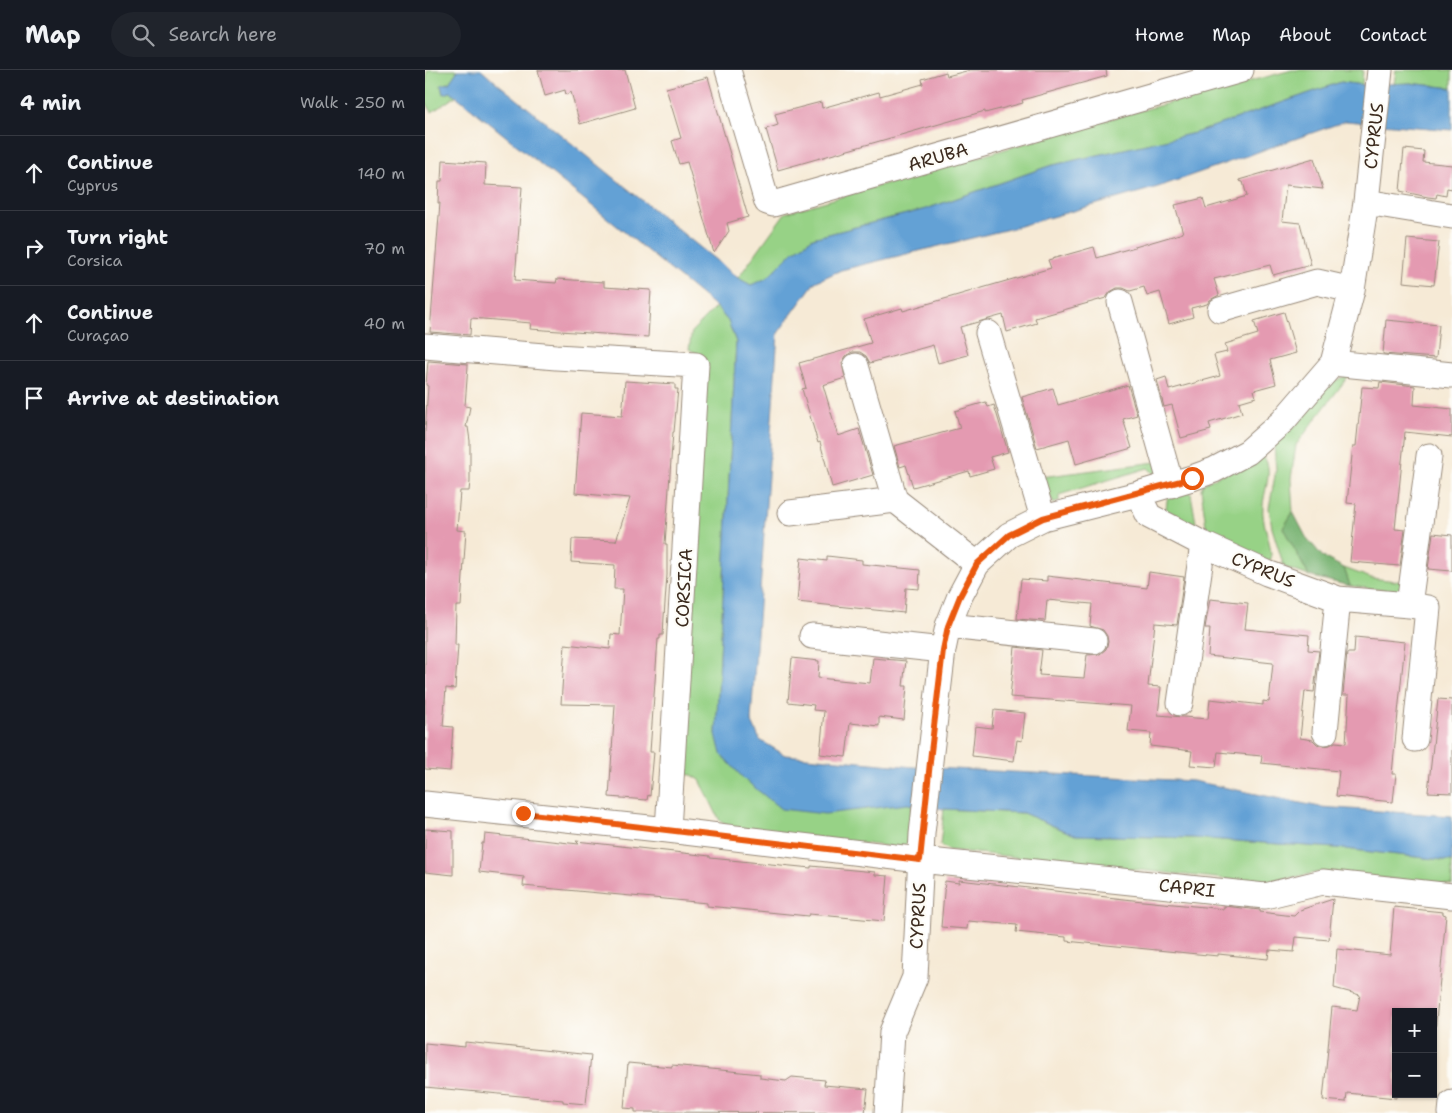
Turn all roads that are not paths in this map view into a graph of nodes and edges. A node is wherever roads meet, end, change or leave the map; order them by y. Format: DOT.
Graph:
graph roads {
  1 [pos="728,70"];
  2 [pos="1241,70"];
  3 [pos="1380,70"];
  4 [pos="1366,202"];
  5 [pos="1452,216"];
  6 [pos="1353,290"];
  7 [pos="1120,302"];
  8 [pos="1220,310"];
  9 [pos="988,333"];
  10 [pos="425,346"];
  11 [pos="1333,364"];
  12 [pos="856,366"];
  13 [pos="1452,375"];
  14 [pos="1429,456"];
  15 [pos="1171,485"];
  16 [pos="1138,494"];
  17 [pos="895,500"];
  18 [pos="790,513"];
  19 [pos="1043,518"];
  20 [pos="1203,544"];
  21 [pos="977,564"];
  22 [pos="1338,599"];
  23 [pos="1409,605"];
  24 [pos="812,636"];
  25 [pos="945,638"];
  26 [pos="1094,641"];
  27 [pos="1180,703"];
  28 [pos="1325,732"];
  29 [pos="1415,739"];
  30 [pos="425,804"];
  31 [pos="668,830"];
  32 [pos="920,860"];
  33 [pos="1452,896"];
  34 [pos="1452,1103"];
  35 [pos="887,1113"];
  36 [pos="1451,1113"];
  1 -- 2 [label="street, ARUBA"];
  3 -- 4 [label="street, CYPRUS"];
  4 -- 5 [label="street"];
  4 -- 6 [label="street, CYPRUS"];
  6 -- 8 [label="street"];
  6 -- 11 [label="street, CYPRUS"];
  7 -- 15 [label="street"];
  9 -- 19 [label="street"];
  10 -- 31 [label="street, CORSICA"];
  11 -- 13 [label="street"];
  11 -- 15 [label="street, CYPRUS"];
  12 -- 17 [label="street"];
  14 -- 23 [label="street"];
  15 -- 16 [label="street, CYPRUS"];
  16 -- 19 [label="street, CYPRUS"];
  16 -- 20 [label="street, CYPRUS"];
  17 -- 18 [label="street"];
  17 -- 21 [label="street"];
  19 -- 21 [label="street, CYPRUS"];
  20 -- 22 [label="street, CYPRUS"];
  20 -- 27 [label="street"];
  21 -- 25 [label="street, CYPRUS"];
  22 -- 23 [label="street, CYPRUS"];
  22 -- 28 [label="street"];
  23 -- 29 [label="street, CYPRUS"];
  24 -- 25 [label="street"];
  25 -- 26 [label="street"];
  25 -- 32 [label="street, CYPRUS"];
  30 -- 31 [label="street"];
  31 -- 32 [label="street"];
  32 -- 33 [label="street, CAPRI"];
  32 -- 35 [label="street, CYPRUS"];
  34 -- 36 [label="street"];
}
